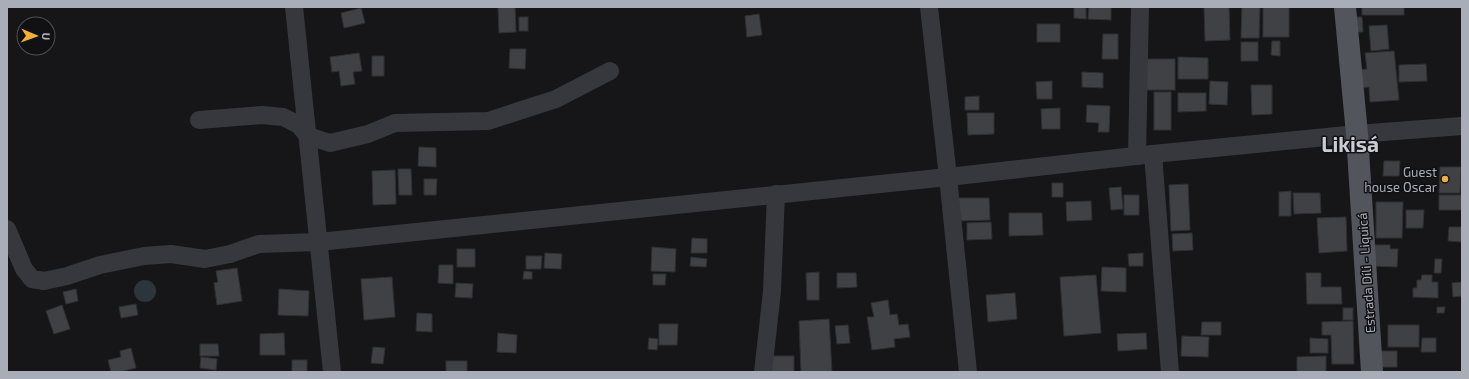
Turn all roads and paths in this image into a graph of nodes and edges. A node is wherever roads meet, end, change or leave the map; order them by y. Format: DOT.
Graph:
graph roads {
  1 [pos="294,7"];
  2 [pos="930,7"];
  3 [pos="1140,7"];
  4 [pos="1344,7"];
  5 [pos="610,71"];
  6 [pos="199,120"];
  7 [pos="1462,126"];
  8 [pos="1357,134"];
  9 [pos="308,136"];
  10 [pos="1145,155"];
  11 [pos="948,177"];
  12 [pos="776,194"];
  13 [pos="7,229"];
  14 [pos="319,242"];
  15 [pos="332,372"];
  16 [pos="763,372"];
  17 [pos="968,372"];
  18 [pos="1170,372"];
  19 [pos="1372,372"];
  1 -- 9 [label="street"];
  2 -- 11 [label="street"];
  3 -- 10 [label="street"];
  4 -- 8 [label="main road, Estrada Díli - Liquicá"];
  5 -- 9 [label="street"];
  6 -- 9 [label="street"];
  7 -- 8 [label="street"];
  8 -- 10 [label="street"];
  8 -- 19 [label="main road, Estrada Díli - Liquicá"];
  9 -- 14 [label="street"];
  10 -- 11 [label="street"];
  10 -- 18 [label="street"];
  11 -- 12 [label="street"];
  11 -- 17 [label="street"];
  12 -- 14 [label="street"];
  12 -- 16 [label="street"];
  13 -- 14 [label="street"];
  14 -- 15 [label="street"];
}
